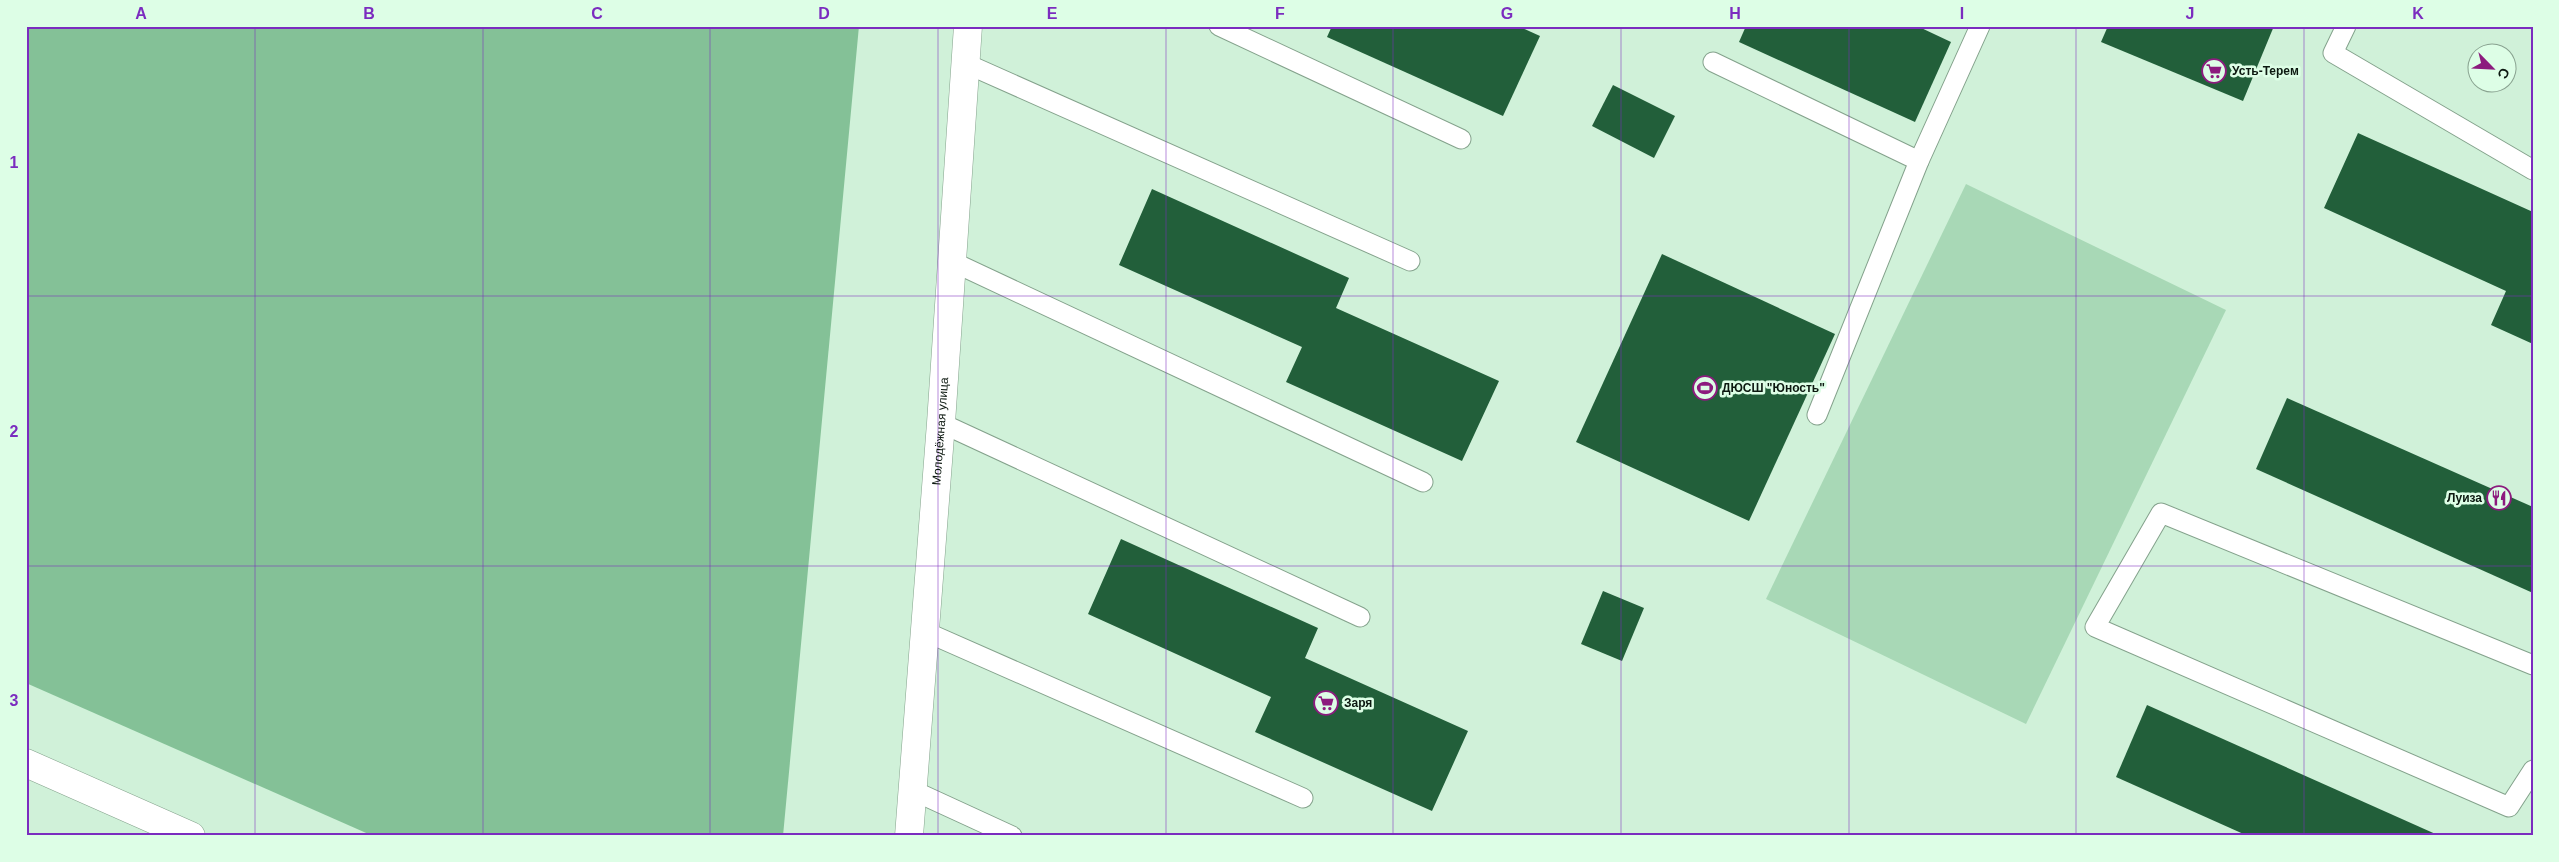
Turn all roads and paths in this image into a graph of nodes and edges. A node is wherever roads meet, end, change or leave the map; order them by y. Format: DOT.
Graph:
graph roads {
  1 [pos="968,26"];
  2 [pos="1219,26"];
  3 [pos="1980,26"];
  4 [pos="2346,26"];
  5 [pos="1712,62"];
  6 [pos="967,64"];
  7 [pos="1461,139"];
  8 [pos="1919,161"];
  9 [pos="2533,170"];
  10 [pos="952,262"];
  11 [pos="1410,262"];
  12 [pos="1817,415"];
  13 [pos="941,423"];
  14 [pos="1423,482"];
  15 [pos="1360,617"];
  16 [pos="926,632"];
  17 [pos="2533,665"];
  18 [pos="26,763"];
  19 [pos="2533,770"];
  20 [pos="912,790"];
  21 [pos="1303,798"];
  22 [pos="191,836"];
  23 [pos="909,836"];
  24 [pos="1012,836"];
  1 -- 6 [label="street, Молодёжная улица"];
  2 -- 7 [label="lane"];
  3 -- 8 [label="lane"];
  4 -- 9 [label="lane"];
  5 -- 8 [label="lane"];
  6 -- 10 [label="street, Молодёжная улица"];
  6 -- 11 [label="lane"];
  8 -- 12 [label="lane"];
  10 -- 13 [label="street, Молодёжная улица"];
  10 -- 14 [label="lane"];
  13 -- 15 [label="lane"];
  13 -- 16 [label="street, Молодёжная улица"];
  16 -- 20 [label="street, Молодёжная улица"];
  16 -- 21 [label="lane"];
  17 -- 19 [label="lane"];
  18 -- 22 [label="street"];
  20 -- 23 [label="street, Молодёжная улица"];
  20 -- 24 [label="lane"];
}
